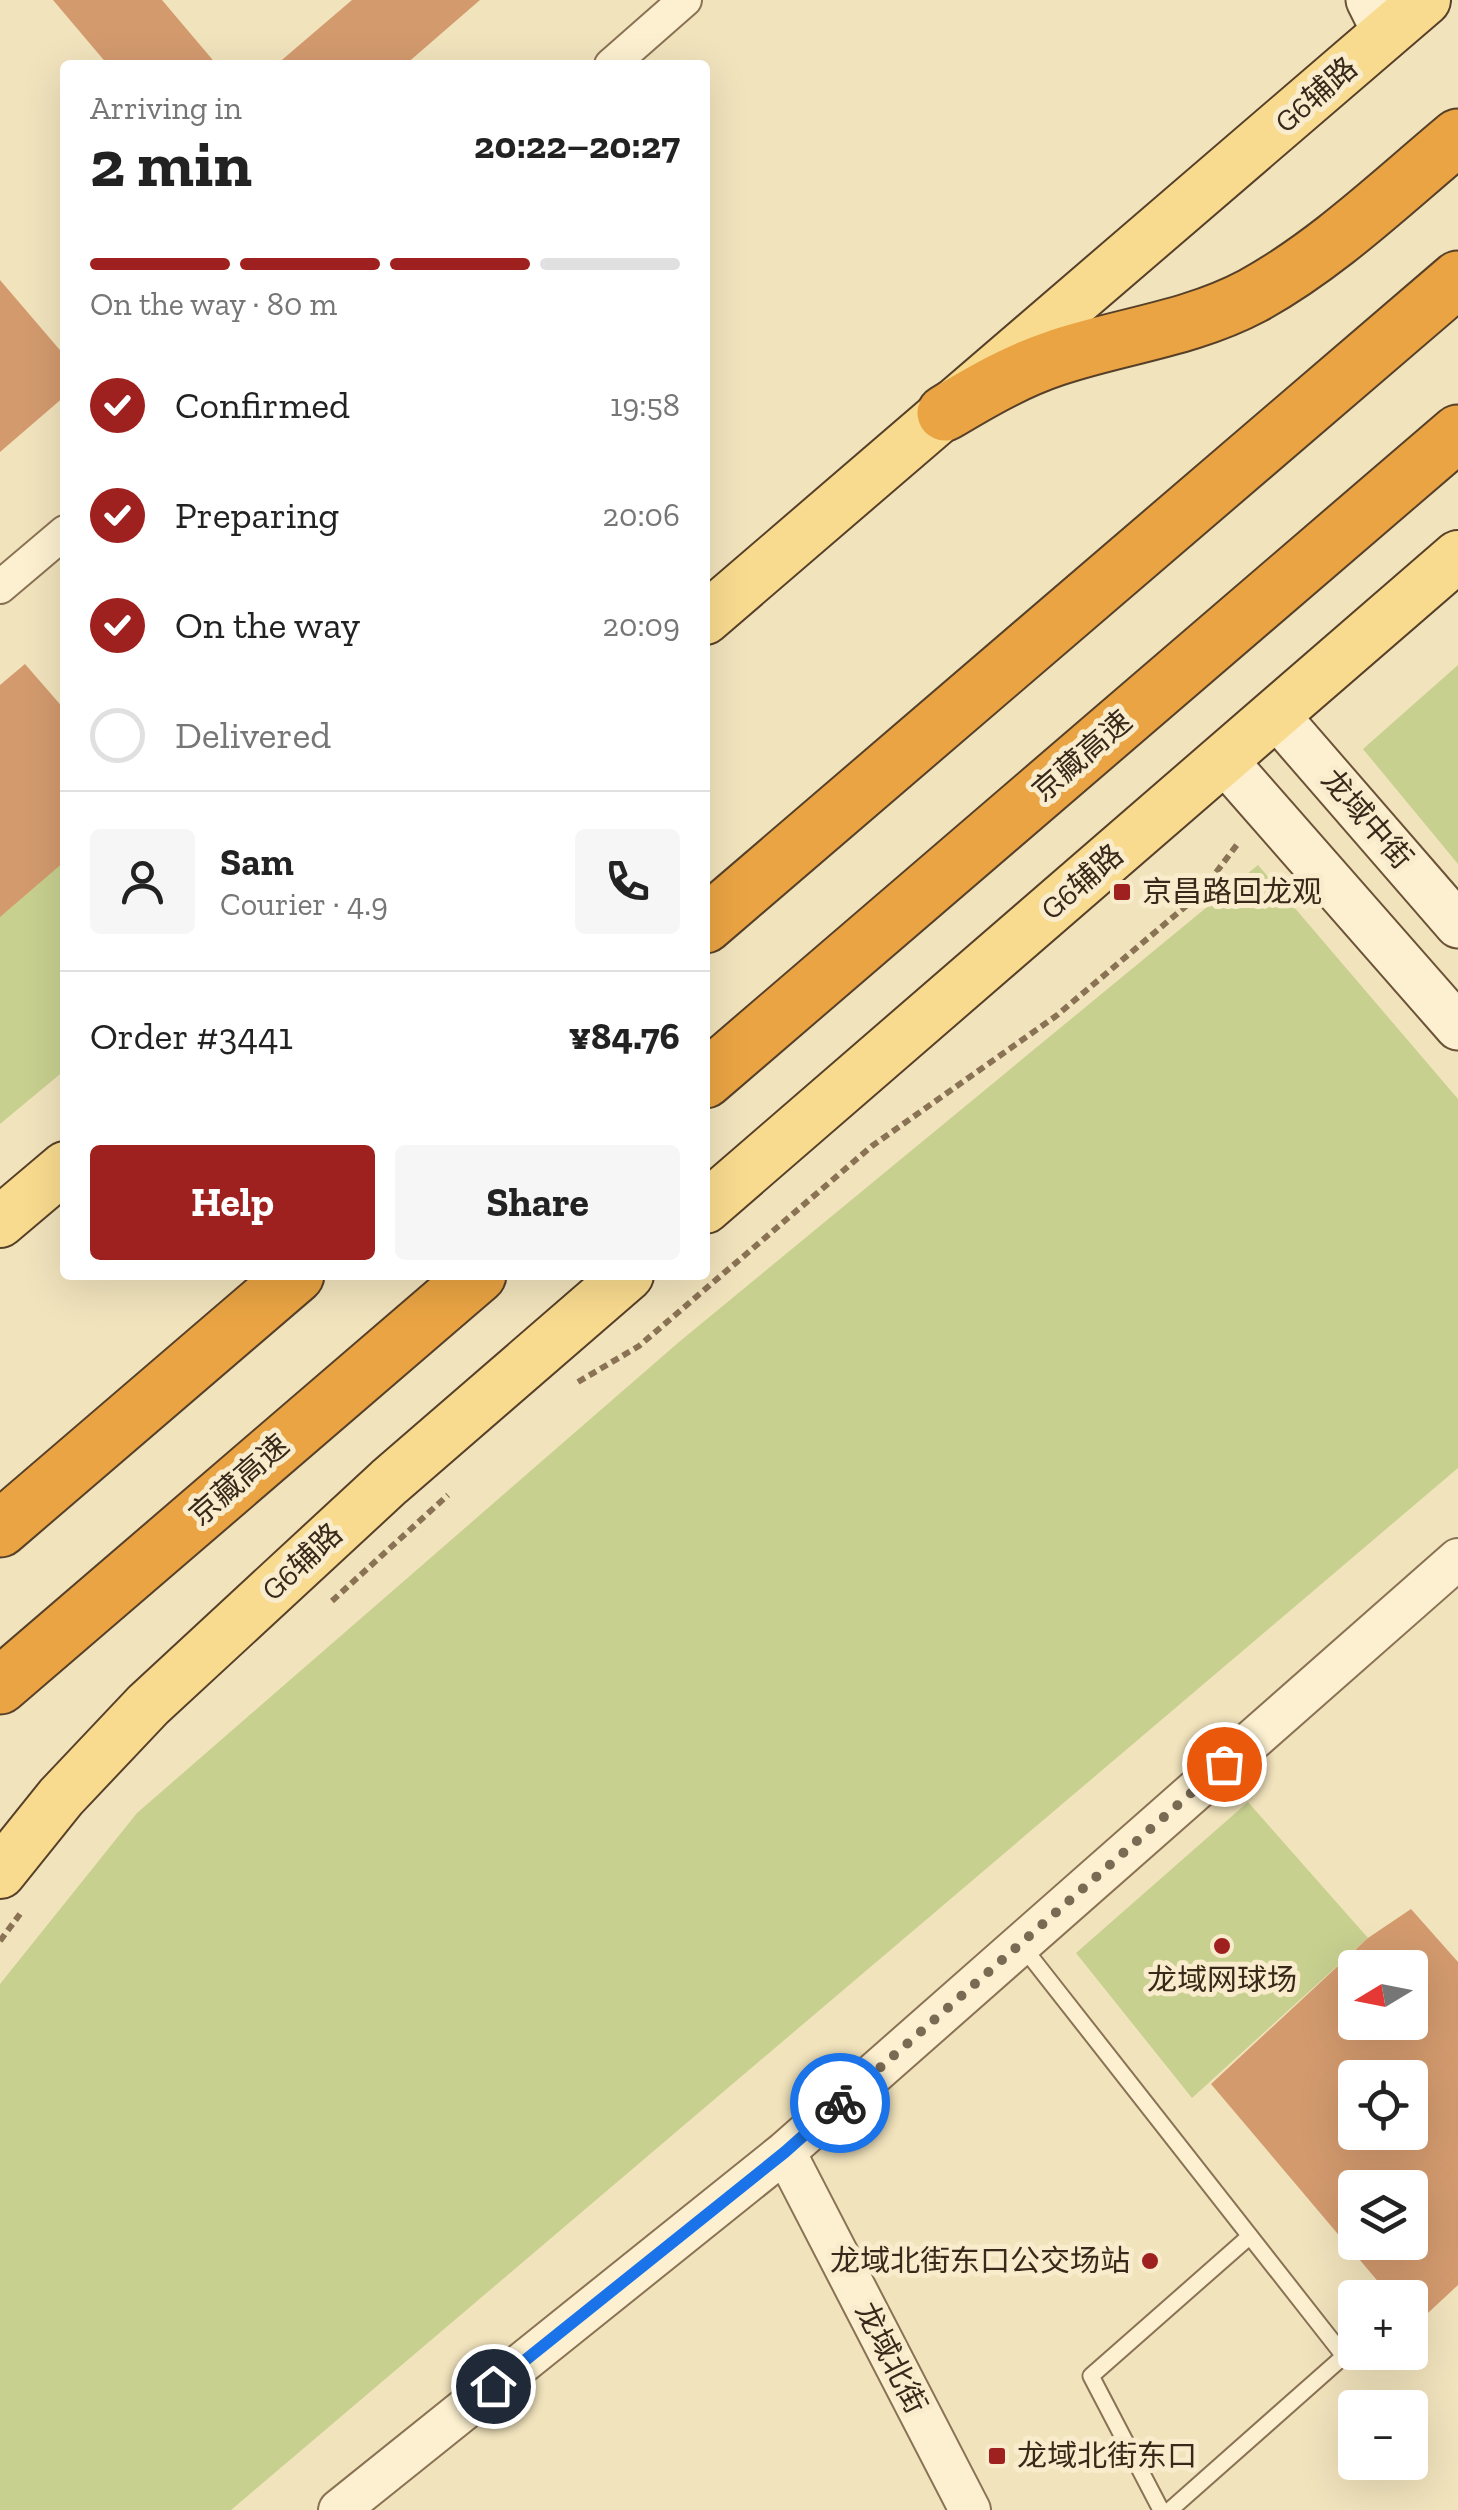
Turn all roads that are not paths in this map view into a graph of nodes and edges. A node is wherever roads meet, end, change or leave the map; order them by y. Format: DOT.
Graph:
graph roads {
  1 [pos="685,0"];
  2 [pos="1403,8"];
  3 [pos="617,60"];
  4 [pos="1458,138"];
  5 [pos="1458,279"];
  6 [pos="945,413"];
  7 [pos="1458,433"];
  8 [pos="60,536"];
  9 [pos="1458,556"];
  10 [pos="0,587"];
  11 [pos="710,612"];
  12 [pos="1275,714"];
  13 [pos="1224,759"];
  14 [pos="710,920"];
  15 [pos="1458,925"];
  16 [pos="1458,1028"];
  17 [pos="710,1076"];
  18 [pos="60,1170"];
  19 [pos="710,1204"];
  20 [pos="0,1222"];
  21 [pos="290,1280"];
  22 [pos="472,1280"];
  23 [pos="622,1280"];
  24 [pos="0,1529"];
  25 [pos="1458,1559"];
  26 [pos="0,1686"];
  27 [pos="14,1889"];
  28 [pos="1020,1944"];
  29 [pos="785,2152"];
  30 [pos="1250,2236"];
  31 [pos="338,2510"];
  32 [pos="970,2510"];
  33 [pos="1161,2510"];
  34 [pos="1170,2510"];
  1 -- 3 [label="street"];
  2 -- 6 [label="main road, G6辅路"];
  4 -- 6 [label="highway"];
  5 -- 14 [label="highway"];
  6 -- 11 [label="main road, G6辅路"];
  7 -- 17 [label="highway, 京藏高速"];
  8 -- 10 [label="street"];
  9 -- 12 [label="main road, G6辅路"];
  12 -- 13 [label="main road, G6辅路"];
  12 -- 15 [label="main road, 龙域中街"];
  13 -- 16 [label="main road"];
  13 -- 19 [label="main road, G6辅路"];
  18 -- 20 [label="main road"];
  21 -- 24 [label="highway"];
  22 -- 26 [label="highway, 京藏高速"];
  23 -- 27 [label="main road, G6辅路"];
  25 -- 28 [label="street"];
  28 -- 29 [label="street"];
  28 -- 30 [label="lane"];
  29 -- 31 [label="street"];
  29 -- 32 [label="street, 龙域北街"];
  30 -- 33 [label="lane"];
  30 -- 34 [label="lane"];
}
